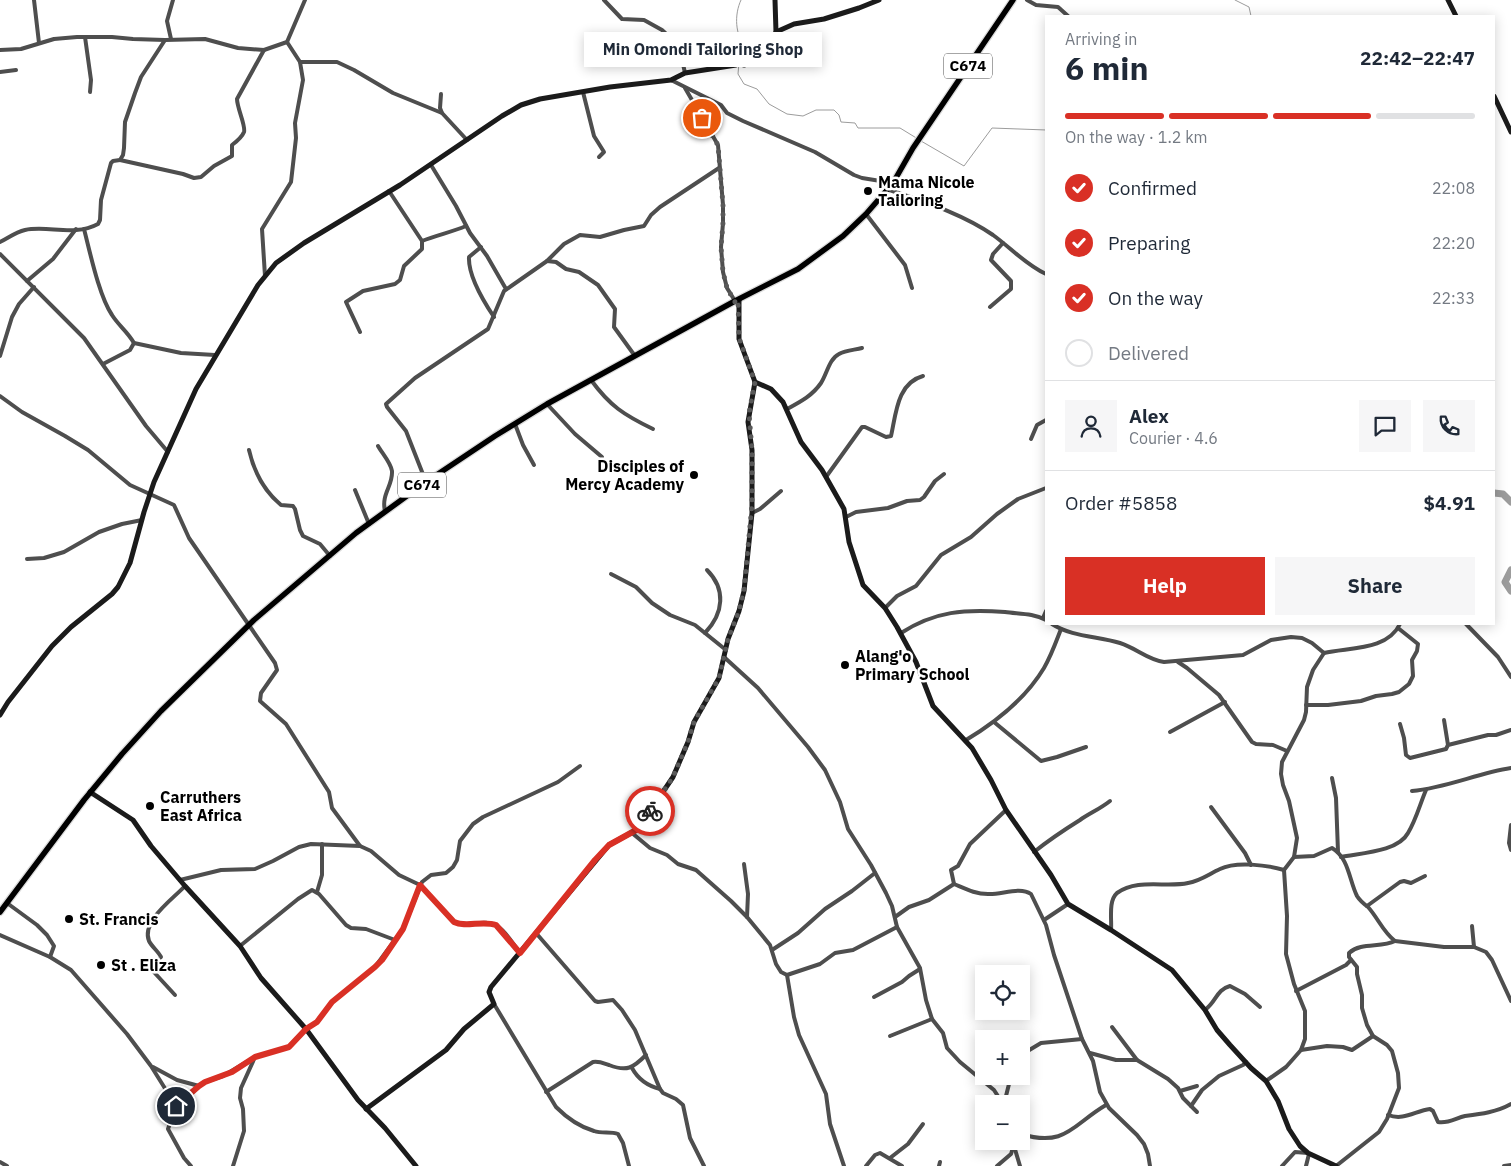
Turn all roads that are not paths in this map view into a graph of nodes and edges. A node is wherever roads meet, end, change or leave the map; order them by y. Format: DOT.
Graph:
graph roads {
  1 [pos="34,0"];
  2 [pos="173,0"];
  3 [pos="305,0"];
  4 [pos="604,0"];
  5 [pos="775,0"];
  6 [pos="879,0"];
  7 [pos="1014,0"];
  8 [pos="1027,0"];
  9 [pos="1448,0"];
  10 [pos="1067,15"];
  11 [pos="1456,15"];
  12 [pos="776,32"];
  13 [pos="85,37"];
  14 [pos="171,39"];
  15 [pos="165,40"];
  16 [pos="287,42"];
  17 [pos="39,43"];
  18 [pos="0,50"];
  19 [pos="264,50"];
  20 [pos="300,62"];
  21 [pos="736,65"];
  22 [pos="744,65"];
  23 [pos="16,70"];
  24 [pos="0,72"];
  25 [pos="685,73"];
  26 [pos="671,80"];
  27 [pos="685,87"];
  28 [pos="90,92"];
  29 [pos="583,92"];
  30 [pos="441,94"];
  31 [pos="1495,98"];
  32 [pos="442,113"];
  33 [pos="1511,132"];
  34 [pos="467,140"];
  35 [pos="599,158"];
  36 [pos="120,160"];
  37 [pos="430,165"];
  38 [pos="719,168"];
  39 [pos="889,185"];
  40 [pos="389,191"];
  41 [pos="866,214"];
  42 [pos="466,226"];
  43 [pos="76,229"];
  44 [pos="84,229"];
  45 [pos="422,241"];
  46 [pos="0,242"];
  47 [pos="1003,243"];
  48 [pos="481,247"];
  49 [pos="0,254"];
  50 [pos="547,261"];
  51 [pos="1045,273"];
  52 [pos="265,276"];
  53 [pos="27,281"];
  54 [pos="34,287"];
  55 [pos="506,288"];
  56 [pos="912,288"];
  57 [pos="737,301"];
  58 [pos="990,307"];
  59 [pos="494,317"];
  60 [pos="360,332"];
  61 [pos="134,343"];
  62 [pos="862,348"];
  63 [pos="215,355"];
  64 [pos="0,356"];
  65 [pos="635,356"];
  66 [pos="104,364"];
  67 [pos="923,376"];
  68 [pos="591,380"];
  69 [pos="755,382"];
  70 [pos="0,396"];
  71 [pos="547,404"];
  72 [pos="787,409"];
  73 [pos="1045,421"];
  74 [pos="515,424"];
  75 [pos="653,429"];
  76 [pos="1031,439"];
  77 [pos="378,446"];
  78 [pos="249,450"];
  79 [pos="168,452"];
  80 [pos="602,457"];
  81 [pos="534,465"];
  82 [pos="944,474"];
  83 [pos="826,477"];
  84 [pos="426,482"];
  85 [pos="1045,488"];
  86 [pos="356,490"];
  87 [pos="781,491"];
  88 [pos="150,495"];
  89 [pos="385,511"];
  90 [pos="752,513"];
  91 [pos="846,517"];
  92 [pos="142,520"];
  93 [pos="369,524"];
  94 [pos="330,556"];
  95 [pos="27,559"];
  96 [pos="707,570"];
  97 [pos="611,574"];
  98 [pos="885,608"];
  99 [pos="1045,619"];
  100 [pos="249,625"];
  101 [pos="1054,625"];
  102 [pos="1467,625"];
  103 [pos="1399,626"];
  104 [pos="1061,629"];
  105 [pos="705,632"];
  106 [pos="901,634"];
  107 [pos="726,650"];
  108 [pos="1324,653"];
  109 [pos="724,657"];
  110 [pos="1178,662"];
  111 [pos="1511,677"];
  112 [pos="1225,702"];
  113 [pos="1306,705"];
  114 [pos="0,715"];
  115 [pos="1444,720"];
  116 [pos="994,722"];
  117 [pos="1400,724"];
  118 [pos="1511,730"];
  119 [pos="1170,732"];
  120 [pos="966,740"];
  121 [pos="1448,745"];
  122 [pos="1086,747"];
  123 [pos="1287,751"];
  124 [pos="580,766"];
  125 [pos="1511,768"];
  126 [pos="1332,778"];
  127 [pos="1426,790"];
  128 [pos="1412,791"];
  129 [pos="90,792"];
  130 [pos="1110,801"];
  131 [pos="1211,808"];
  132 [pos="1006,810"];
  133 [pos="1511,825"];
  134 [pos="632,833"];
  135 [pos="322,844"];
  136 [pos="360,846"];
  137 [pos="1511,850"];
  138 [pos="1034,852"];
  139 [pos="1338,852"];
  140 [pos="1294,857"];
  141 [pos="1341,857"];
  142 [pos="744,864"];
  143 [pos="1251,865"];
  144 [pos="1284,870"];
  145 [pos="875,873"];
  146 [pos="1425,876"];
  147 [pos="180,880"];
  148 [pos="954,884"];
  149 [pos="420,885"];
  150 [pos="185,886"];
  151 [pos="317,892"];
  152 [pos="7,902"];
  153 [pos="1068,904"];
  154 [pos="1367,906"];
  155 [pos="0,912"];
  156 [pos="747,917"];
  157 [pos="896,917"];
  158 [pos="1044,920"];
  159 [pos="1472,926"];
  160 [pos="897,927"];
  161 [pos="1111,930"];
  162 [pos="536,933"];
  163 [pos="0,935"];
  164 [pos="395,940"];
  165 [pos="1395,941"];
  166 [pos="240,946"];
  167 [pos="1474,947"];
  168 [pos="772,950"];
  169 [pos="520,953"];
  170 [pos="50,958"];
  171 [pos="1351,960"];
  172 [pos="920,970"];
  173 [pos="787,975"];
  174 [pos="1296,991"];
  175 [pos="175,995"];
  176 [pos="874,997"];
  177 [pos="1511,1001"];
  178 [pos="494,1004"];
  179 [pos="1260,1007"];
  180 [pos="1205,1010"];
  181 [pos="932,1019"];
  182 [pos="1112,1027"];
  183 [pos="306,1029"];
  184 [pos="890,1036"];
  185 [pos="1372,1036"];
  186 [pos="1082,1039"];
  187 [pos="1030,1048"];
  188 [pos="1301,1050"];
  189 [pos="1090,1053"];
  190 [pos="646,1055"];
  191 [pos="255,1057"];
  192 [pos="1137,1060"];
  193 [pos="1246,1062"];
  194 [pos="151,1066"];
  195 [pos="632,1068"];
  196 [pos="1266,1081"];
  197 [pos="199,1086"];
  198 [pos="1197,1086"];
  199 [pos="660,1089"];
  200 [pos="1180,1091"];
  201 [pos="546,1092"];
  202 [pos="997,1095"];
  203 [pos="1511,1104"];
  204 [pos="1106,1105"];
  205 [pos="176,1106"];
  206 [pos="1191,1106"];
  207 [pos="366,1109"];
  208 [pos="1197,1112"];
  209 [pos="1388,1115"];
  210 [pos="923,1124"];
  211 [pos="1030,1136"];
  212 [pos="1013,1150"];
  213 [pos="1016,1150"];
  214 [pos="1309,1154"];
  215 [pos="890,1158"];
  216 [pos="0,1162"];
  217 [pos="1511,1165"];
  218 [pos="7,1166"];
  219 [pos="191,1166"];
  220 [pos="233,1166"];
  221 [pos="416,1166"];
  222 [pos="629,1166"];
  223 [pos="704,1166"];
  224 [pos="844,1166"];
  225 [pos="866,1166"];
  226 [pos="902,1166"];
  227 [pos="997,1166"];
  228 [pos="1020,1166"];
  229 [pos="1150,1166"];
  230 [pos="1282,1166"];
  231 [pos="1306,1166"];
  232 [pos="1336,1166"];
  233 [pos="1504,1166"];
  1 -- 17 [label="street"];
  2 -- 14 [label="street"];
  3 -- 16 [label="street"];
  4 -- 25 [label="street"];
  5 -- 12 [label="street"];
  6 -- 12 [label="street"];
  7 -- 39 [label="main road, C674"];
  8 -- 10 [label="street"];
  9 -- 11 [label="street"];
  12 -- 22 [label="street"];
  13 -- 15 [label="street"];
  13 -- 17 [label="street"];
  13 -- 28 [label="street"];
  14 -- 15 [label="street"];
  14 -- 19 [label="street"];
  15 -- 36 [label="street"];
  16 -- 19 [label="street"];
  16 -- 20 [label="street"];
  17 -- 18 [label="street"];
  19 -- 36 [label="street"];
  20 -- 32 [label="street"];
  20 -- 52 [label="street"];
  21 -- 22 [label="street"];
  21 -- 25 [label="street"];
  23 -- 24 [label="street"];
  25 -- 26 [label="street"];
  26 -- 27 [label="street"];
  26 -- 29 [label="street"];
  27 -- 38 [label="street"];
  27 -- 39 [label="street"];
  29 -- 34 [label="street"];
  29 -- 35 [label="street"];
  30 -- 32 [label="street"];
  31 -- 33 [label="street"];
  32 -- 34 [label="street"];
  34 -- 37 [label="street"];
  36 -- 44 [label="street"];
  37 -- 40 [label="street"];
  37 -- 42 [label="street"];
  38 -- 50 [label="street"];
  38 -- 57 [label="street"];
  39 -- 41 [label="main road, C674"];
  39 -- 47 [label="street"];
  40 -- 45 [label="street"];
  40 -- 52 [label="street"];
  41 -- 56 [label="street"];
  41 -- 57 [label="main road, C674"];
  42 -- 45 [label="street"];
  42 -- 48 [label="street"];
  43 -- 44 [label="street"];
  43 -- 46 [label="street"];
  43 -- 53 [label="street"];
  44 -- 61 [label="street"];
  45 -- 60 [label="street"];
  47 -- 51 [label="street"];
  47 -- 58 [label="street"];
  48 -- 55 [label="street"];
  48 -- 59 [label="street"];
  49 -- 53 [label="street"];
  50 -- 55 [label="street"];
  50 -- 65 [label="street"];
  52 -- 63 [label="street"];
  53 -- 54 [label="street"];
  54 -- 64 [label="street"];
  54 -- 66 [label="street"];
  55 -- 59 [label="street"];
  57 -- 65 [label="main road, C674"];
  57 -- 69 [label="street"];
  59 -- 84 [label="street"];
  61 -- 63 [label="street"];
  61 -- 66 [label="street"];
  62 -- 72 [label="street"];
  63 -- 79 [label="street"];
  65 -- 68 [label="main road, C674"];
  66 -- 79 [label="street"];
  67 -- 83 [label="street"];
  68 -- 71 [label="main road, C674"];
  68 -- 75 [label="street"];
  69 -- 72 [label="street"];
  69 -- 90 [label="street"];
  70 -- 88 [label="street"];
  71 -- 74 [label="main road, C674"];
  71 -- 80 [label="street"];
  72 -- 83 [label="street"];
  73 -- 76 [label="street"];
  74 -- 81 [label="street"];
  74 -- 84 [label="main road, C674"];
  77 -- 89 [label="street"];
  78 -- 94 [label="street"];
  79 -- 88 [label="street"];
  82 -- 91 [label="street"];
  83 -- 91 [label="street"];
  84 -- 89 [label="main road, C674"];
  85 -- 98 [label="street"];
  86 -- 93 [label="street"];
  87 -- 90 [label="street"];
  88 -- 92 [label="street"];
  88 -- 100 [label="street"];
  89 -- 93 [label="main road, C674"];
  90 -- 107 [label="street"];
  91 -- 98 [label="street"];
  92 -- 95 [label="street"];
  92 -- 114 [label="street"];
  93 -- 94 [label="main road, C674"];
  94 -- 100 [label="main road, C674"];
  96 -- 105 [label="street"];
  97 -- 105 [label="street"];
  98 -- 106 [label="street"];
  99 -- 106 [label="street"];
  100 -- 129 [label="main road, C674"];
  100 -- 136 [label="street"];
  101 -- 104 [label="street"];
  102 -- 111 [label="street"];
  103 -- 108 [label="street"];
  103 -- 113 [label="street"];
  104 -- 110 [label="street"];
  104 -- 116 [label="street"];
  105 -- 107 [label="street"];
  106 -- 120 [label="street"];
  107 -- 109 [label="street"];
  108 -- 110 [label="street"];
  108 -- 113 [label="street"];
  109 -- 134 [label="street"];
  109 -- 145 [label="street"];
  110 -- 112 [label="street"];
  112 -- 119 [label="street"];
  112 -- 123 [label="street"];
  113 -- 123 [label="street"];
  115 -- 121 [label="street"];
  116 -- 120 [label="street"];
  116 -- 122 [label="street"];
  117 -- 121 [label="street"];
  118 -- 121 [label="street"];
  120 -- 132 [label="street"];
  123 -- 140 [label="street"];
  124 -- 149 [label="street"];
  125 -- 127 [label="street"];
  126 -- 139 [label="street"];
  127 -- 128 [label="street"];
  127 -- 141 [label="street"];
  129 -- 147 [label="street"];
  129 -- 152 [label="main road, C674"];
  130 -- 138 [label="street"];
  131 -- 143 [label="street"];
  132 -- 138 [label="street"];
  132 -- 148 [label="street"];
  133 -- 137 [label="street"];
  134 -- 156 [label="street"];
  134 -- 162 [label="street"];
  135 -- 136 [label="street"];
  135 -- 147 [label="street"];
  135 -- 151 [label="street"];
  136 -- 149 [label="street"];
  138 -- 153 [label="street"];
  139 -- 140 [label="street"];
  139 -- 141 [label="street"];
  140 -- 144 [label="street"];
  141 -- 154 [label="street"];
  142 -- 156 [label="street"];
  143 -- 144 [label="street"];
  143 -- 161 [label="street"];
  144 -- 174 [label="street"];
  145 -- 157 [label="street"];
  145 -- 168 [label="street"];
  146 -- 154 [label="street"];
  147 -- 150 [label="street"];
  148 -- 157 [label="street"];
  148 -- 158 [label="street"];
  149 -- 164 [label="street"];
  149 -- 169 [label="street"];
  150 -- 166 [label="street"];
  150 -- 175 [label="street"];
  151 -- 164 [label="street"];
  151 -- 166 [label="street"];
  152 -- 155 [label="main road, C674"];
  152 -- 170 [label="street"];
  153 -- 158 [label="street"];
  153 -- 161 [label="street"];
  154 -- 165 [label="street"];
  156 -- 168 [label="street"];
  157 -- 160 [label="street"];
  158 -- 186 [label="street"];
  159 -- 167 [label="street"];
  160 -- 172 [label="street"];
  160 -- 173 [label="street"];
  161 -- 180 [label="street"];
  162 -- 169 [label="street"];
  162 -- 190 [label="street"];
  163 -- 170 [label="street"];
  164 -- 183 [label="street"];
  165 -- 167 [label="street"];
  165 -- 171 [label="street"];
  166 -- 183 [label="street"];
  167 -- 177 [label="street"];
  168 -- 173 [label="street"];
  169 -- 178 [label="street"];
  170 -- 194 [label="street"];
  171 -- 174 [label="street"];
  171 -- 185 [label="street"];
  172 -- 176 [label="street"];
  172 -- 181 [label="street"];
  173 -- 224 [label="street"];
  174 -- 188 [label="street"];
  178 -- 201 [label="street"];
  178 -- 207 [label="street"];
  179 -- 180 [label="street"];
  180 -- 193 [label="street"];
  181 -- 184 [label="street"];
  181 -- 202 [label="street"];
  182 -- 192 [label="street"];
  183 -- 191 [label="street"];
  183 -- 207 [label="street"];
  185 -- 188 [label="street"];
  185 -- 209 [label="street"];
  186 -- 187 [label="street"];
  186 -- 189 [label="street"];
  188 -- 196 [label="street"];
  189 -- 192 [label="street"];
  189 -- 204 [label="street"];
  190 -- 195 [label="street"];
  190 -- 199 [label="street"];
  191 -- 197 [label="street"];
  191 -- 220 [label="street"];
  192 -- 200 [label="street"];
  193 -- 196 [label="street"];
  193 -- 206 [label="street"];
  194 -- 197 [label="street"];
  194 -- 205 [label="street"];
  195 -- 199 [label="street"];
  195 -- 201 [label="street"];
  196 -- 214 [label="street"];
  197 -- 205 [label="street"];
  198 -- 200 [label="street"];
  199 -- 223 [label="street"];
  200 -- 206 [label="street"];
  201 -- 222 [label="street"];
  203 -- 209 [label="street"];
  204 -- 211 [label="street"];
  204 -- 229 [label="street"];
  205 -- 219 [label="street"];
  206 -- 208 [label="street"];
  207 -- 221 [label="street"];
  209 -- 232 [label="street"];
  210 -- 215 [label="street"];
  212 -- 227 [label="street"];
  213 -- 228 [label="street"];
  214 -- 230 [label="street"];
  214 -- 231 [label="street"];
  214 -- 232 [label="street"];
  215 -- 225 [label="street"];
  215 -- 226 [label="street"];
  216 -- 218 [label="street"];
  217 -- 233 [label="street"];
}
